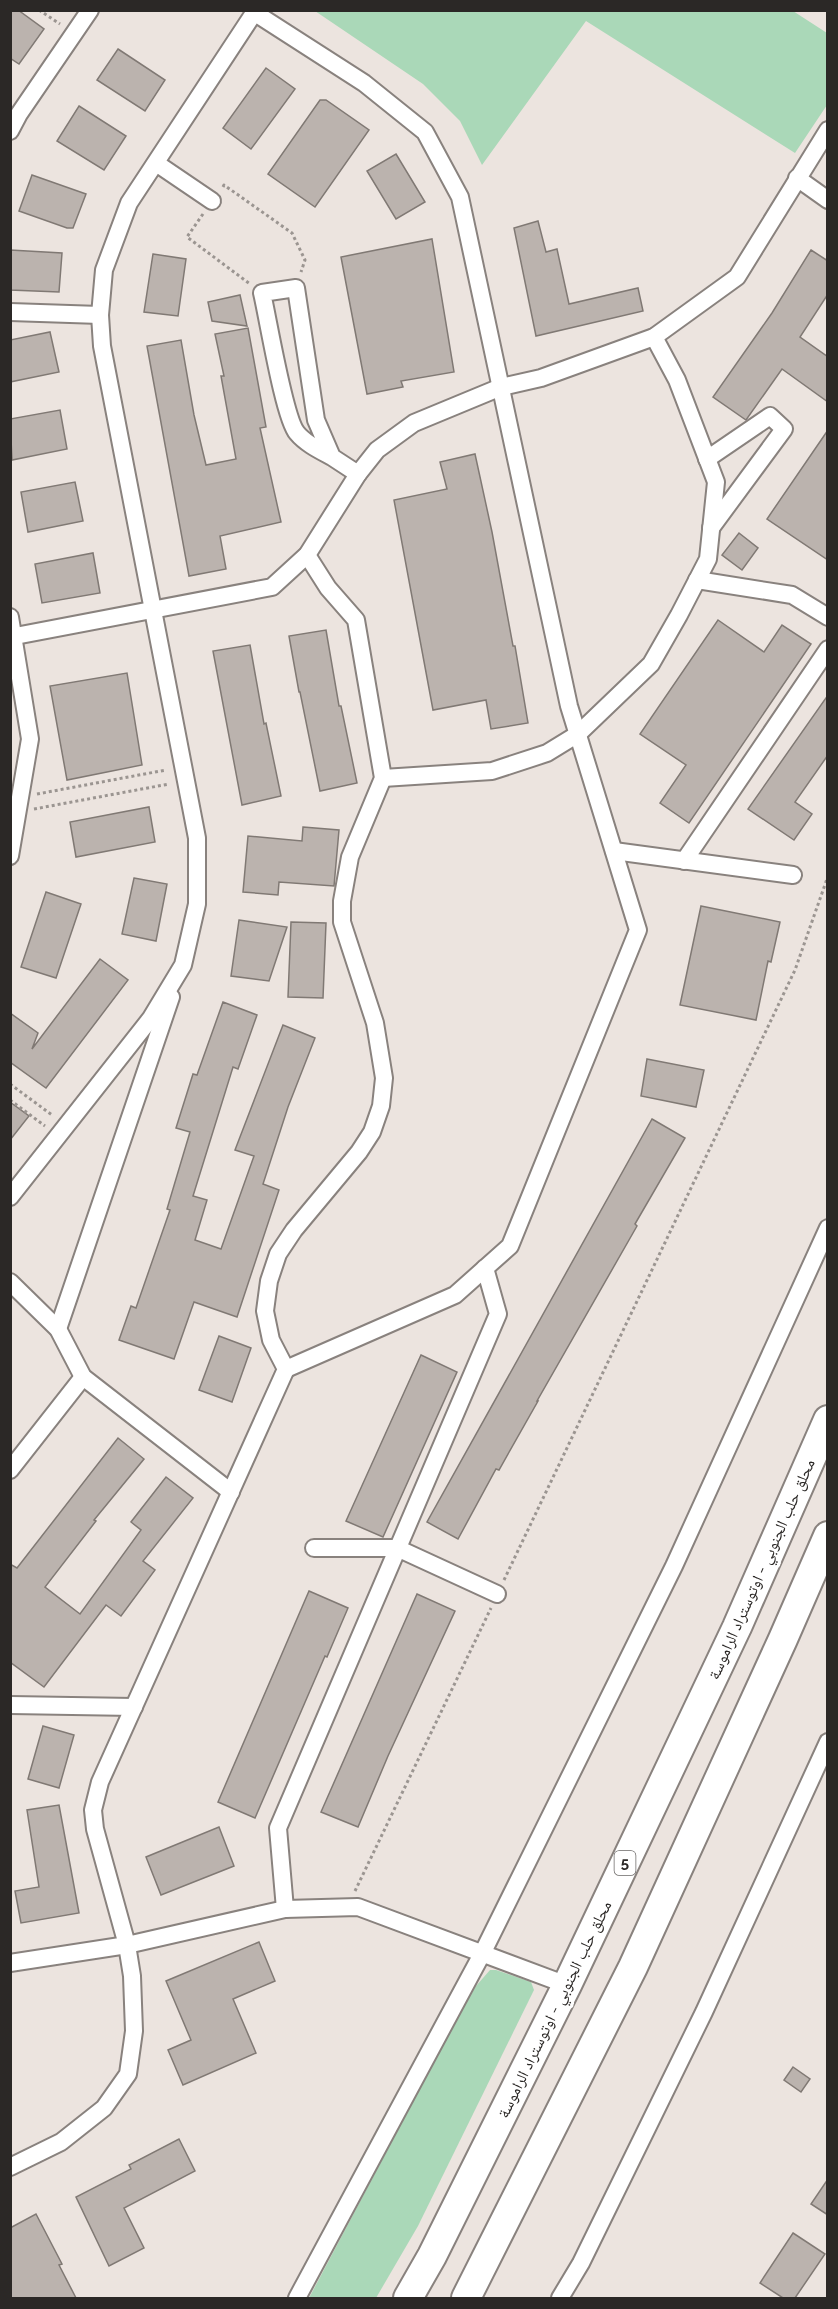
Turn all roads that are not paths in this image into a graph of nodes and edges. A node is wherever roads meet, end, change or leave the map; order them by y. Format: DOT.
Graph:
graph roads {
  1 [pos="90,10"];
  2 [pos="256,12"];
  3 [pos="828,130"];
  4 [pos="10,131"];
  5 [pos="156,163"];
  6 [pos="797,178"];
  7 [pos="828,200"];
  8 [pos="212,201"];
  9 [pos="10,312"];
  10 [pos="100,315"];
  11 [pos="654,337"];
  12 [pos="501,387"];
  13 [pos="332,457"];
  14 [pos="707,459"];
  15 [pos="358,474"];
  16 [pos="711,529"];
  17 [pos="307,555"];
  18 [pos="697,580"];
  19 [pos="824,609"];
  20 [pos="153,610"];
  21 [pos="10,617"];
  22 [pos="13,636"];
  23 [pos="828,649"];
  24 [pos="578,734"];
  25 [pos="383,778"];
  26 [pos="614,851"];
  27 [pos="10,856"];
  28 [pos="684,861"];
  29 [pos="793,875"];
  30 [pos="183,965"];
  31 [pos="10,1197"];
  32 [pos="828,1228"];
  33 [pos="485,1268"];
  34 [pos="10,1282"];
  35 [pos="58,1329"];
  36 [pos="286,1369"];
  37 [pos="83,1377"];
  38 [pos="828,1420"];
  39 [pos="10,1470"];
  40 [pos="231,1492"];
  41 [pos="828,1536"];
  42 [pos="314,1548"];
  43 [pos="398,1548"];
  44 [pos="497,1594"];
  45 [pos="10,1705"];
  46 [pos="134,1707"];
  47 [pos="828,1742"];
  48 [pos="285,1909"];
  49 [pos="127,1945"];
  50 [pos="482,1954"];
  51 [pos="10,1963"];
  52 [pos="567,1985"];
  53 [pos="10,2167"];
  54 [pos="297,2298"];
  55 [pos="408,2298"];
  56 [pos="465,2298"];
  57 [pos="560,2298"];
  1 -- 4 [label="street"];
  2 -- 5 [label="street"];
  2 -- 12 [label="street"];
  3 -- 6 [label="street"];
  5 -- 8 [label="street"];
  5 -- 10 [label="street"];
  6 -- 7 [label="street"];
  6 -- 11 [label="street"];
  9 -- 10 [label="street"];
  10 -- 20 [label="street"];
  11 -- 12 [label="street"];
  11 -- 14 [label="street"];
  12 -- 15 [label="street"];
  12 -- 24 [label="street"];
  13 -- 13 [label="street"];
  13 -- 15 [label="street"];
  14 -- 16 [label="street"];
  14 -- 16 [label="street"];
  15 -- 17 [label="street"];
  16 -- 18 [label="street"];
  17 -- 20 [label="street"];
  17 -- 25 [label="street"];
  18 -- 19 [label="street"];
  18 -- 24 [label="street"];
  20 -- 22 [label="street"];
  20 -- 30 [label="street"];
  21 -- 22 [label="street"];
  22 -- 27 [label="street"];
  23 -- 28 [label="street"];
  24 -- 25 [label="street"];
  24 -- 26 [label="street"];
  25 -- 36 [label="street"];
  26 -- 28 [label="street"];
  26 -- 33 [label="street"];
  28 -- 29 [label="street"];
  30 -- 31 [label="street"];
  30 -- 35 [label="street"];
  32 -- 50 [label="street"];
  33 -- 36 [label="street"];
  33 -- 43 [label="street"];
  34 -- 35 [label="street"];
  35 -- 37 [label="street"];
  36 -- 40 [label="street"];
  37 -- 39 [label="street"];
  37 -- 40 [label="street"];
  38 -- 52 [label="highway, محلق حلب الجنوبي - اوتوستراد الراموسة / 5"];
  40 -- 46 [label="street"];
  41 -- 56 [label="highway"];
  42 -- 43 [label="street"];
  43 -- 44 [label="street"];
  43 -- 48 [label="street"];
  45 -- 46 [label="street"];
  46 -- 49 [label="street"];
  47 -- 57 [label="street"];
  48 -- 49 [label="street"];
  48 -- 50 [label="street"];
  49 -- 51 [label="street"];
  49 -- 53 [label="street"];
  50 -- 52 [label="street"];
  50 -- 54 [label="street"];
  52 -- 55 [label="highway, محلق حلب الجنوبي - اوتوستراد الراموسة / 5"];
}
